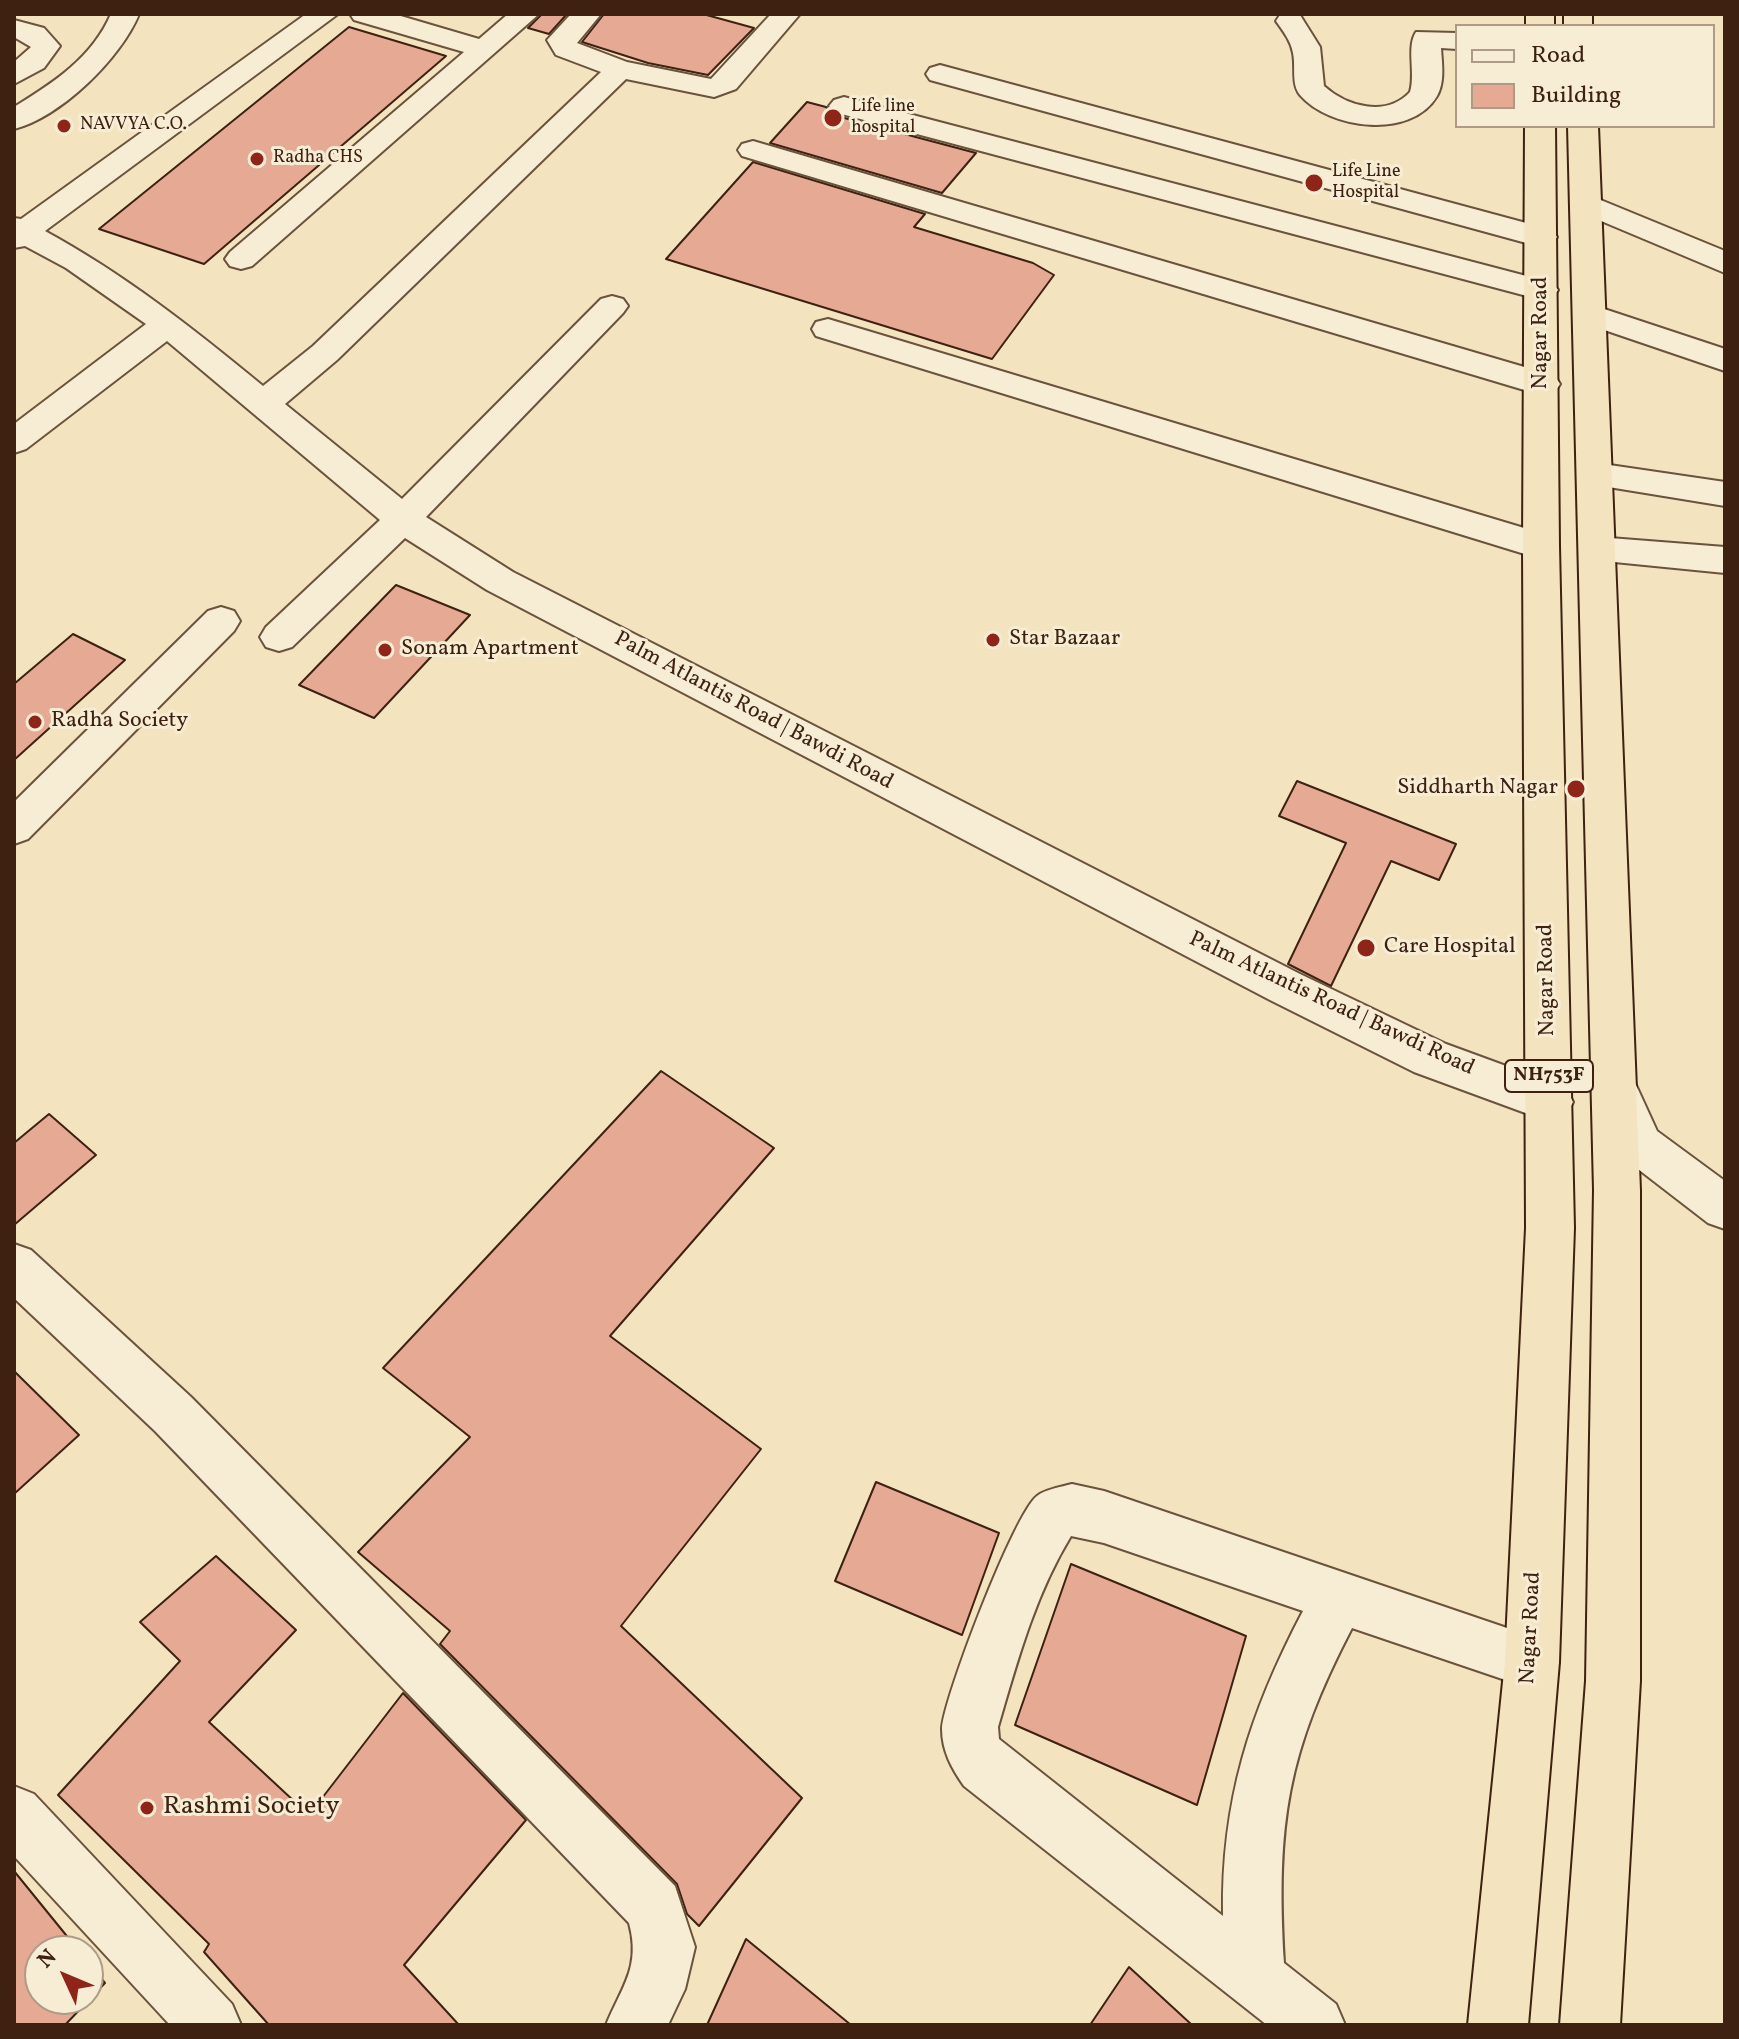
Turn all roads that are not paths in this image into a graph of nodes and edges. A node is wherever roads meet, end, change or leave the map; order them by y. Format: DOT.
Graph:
graph roads {
  1 [pos="146,14"];
  2 [pos="324,14"];
  3 [pos="361,14"];
  4 [pos="525,14"];
  5 [pos="587,14"];
  6 [pos="786,14"];
  7 [pos="1290,21"];
  8 [pos="122,23"];
  9 [pos="14,28"];
  10 [pos="1455,41"];
  11 [pos="484,49"];
  12 [pos="620,69"];
  13 [pos="940,74"];
  14 [pos="14,75"];
  15 [pos="844,106"];
  16 [pos="14,120"];
  17 [pos="177,120"];
  18 [pos="1540,128"];
  19 [pos="1583,128"];
  20 [pos="753,150"];
  21 [pos="1586,203"];
  22 [pos="18,232"];
  23 [pos="1541,237"];
  24 [pos="241,259"];
  25 [pos="1725,263"];
  26 [pos="1542,290"];
  27 [pos="612,306"];
  28 [pos="1589,314"];
  29 [pos="167,324"];
  30 [pos="828,329"];
  31 [pos="1725,360"];
  32 [pos="1543,384"];
  33 [pos="263,404"];
  34 [pos="14,441"];
  35 [pos="1596,475"];
  36 [pos="1725,494"];
  37 [pos="403,519"];
  38 [pos="1541,546"];
  39 [pos="1597,550"];
  40 [pos="1725,560"];
  41 [pos="1542,609"];
  42 [pos="221,621"];
  43 [pos="1599,625"];
  44 [pos="279,637"];
  45 [pos="14,828"];
  46 [pos="1612,1080"];
  47 [pos="1550,1102"];
  48 [pos="1725,1208"];
  49 [pos="14,1266"];
  50 [pos="1339,1597"];
  51 [pos="1532,1662"];
  52 [pos="14,1814"];
  53 [pos="1255,1978"];
  54 [pos="211,2025"];
  55 [pos="636,2025"];
  56 [pos="1315,2025"];
  57 [pos="1498,2025"];
  58 [pos="1590,2025"];
  1 -- 8 [label="street"];
  2 -- 17 [label="street"];
  3 -- 11 [label="street"];
  3 -- 17 [label="street"];
  4 -- 11 [label="street"];
  5 -- 12 [label="street"];
  6 -- 12 [label="street"];
  7 -- 10 [label="street"];
  8 -- 16 [label="street"];
  9 -- 14 [label="street"];
  11 -- 24 [label="street"];
  12 -- 33 [label="street"];
  13 -- 23 [label="street"];
  15 -- 26 [label="street"];
  17 -- 22 [label="street"];
  18 -- 23 [label="highway, Nagar Road / NH753F"];
  19 -- 21 [label="highway, Nagar Road / NH753F"];
  20 -- 32 [label="street"];
  21 -- 25 [label="street"];
  21 -- 28 [label="highway, Nagar Road / NH753F"];
  22 -- 29 [label="street, Palm Atlantis Road | Bawdi Road"];
  23 -- 26 [label="highway, Nagar Road / NH753F"];
  26 -- 32 [label="highway, Nagar Road / NH753F"];
  27 -- 37 [label="street"];
  28 -- 31 [label="street"];
  28 -- 35 [label="highway, Nagar Road / NH753F"];
  29 -- 33 [label="street, Palm Atlantis Road | Bawdi Road"];
  29 -- 34 [label="street"];
  30 -- 38 [label="street"];
  32 -- 38 [label="highway, Nagar Road / NH753F"];
  33 -- 37 [label="street, Palm Atlantis Road | Bawdi Road"];
  35 -- 36 [label="street"];
  35 -- 39 [label="highway, Nagar Road / NH753F"];
  37 -- 44 [label="street"];
  37 -- 47 [label="street, Palm Atlantis Road | Bawdi Road"];
  38 -- 41 [label="highway, Nagar Road / NH753F"];
  39 -- 40 [label="street"];
  39 -- 43 [label="highway, Nagar Road / NH753F"];
  41 -- 43 [label="highway"];
  41 -- 47 [label="highway, Nagar Road / NH753F"];
  42 -- 45 [label="street"];
  43 -- 46 [label="highway, Nagar Road / NH753F"];
  46 -- 48 [label="street"];
  46 -- 58 [label="highway, Nagar Road / NH753F"];
  47 -- 51 [label="highway, Nagar Road / NH753F"];
  49 -- 55 [label="street"];
  50 -- 51 [label="street"];
  50 -- 53 [label="street"];
  50 -- 53 [label="street"];
  51 -- 57 [label="highway, Nagar Road / NH753F"];
  52 -- 54 [label="street"];
  53 -- 56 [label="street"];
}
